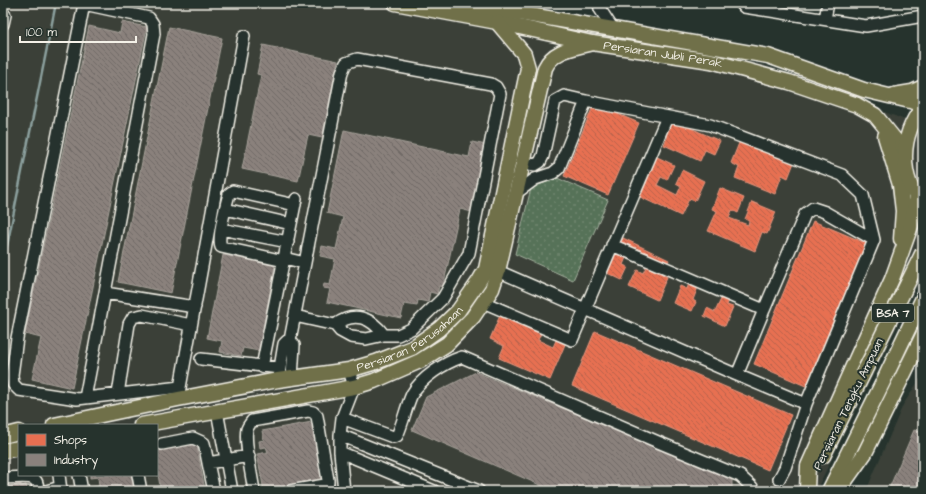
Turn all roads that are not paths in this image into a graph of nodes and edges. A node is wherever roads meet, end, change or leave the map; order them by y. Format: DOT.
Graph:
graph roads {
  1 [pos="395,3"];
  2 [pos="459,3"];
  3 [pos="599,3"];
  4 [pos="741,3"];
  5 [pos="828,3"];
  6 [pos="923,16"];
  7 [pos="826,19"];
  8 [pos="497,22"];
  9 [pos="613,28"];
  10 [pos="244,36"];
  11 [pos="592,43"];
  12 [pos="923,87"];
  13 [pos="887,96"];
  14 [pos="923,100"];
  15 [pos="586,101"];
  16 [pos="923,107"];
  17 [pos="868,111"];
  18 [pos="667,117"];
  19 [pos="904,158"];
  20 [pos="529,164"];
  21 [pos="535,179"];
  22 [pos="516,193"];
  23 [pos="920,202"];
  24 [pos="225,209"];
  25 [pos="291,224"];
  26 [pos="221,229"];
  27 [pos="874,240"];
  28 [pos="288,242"];
  29 [pos="612,245"];
  30 [pos="923,252"];
  31 [pos="900,258"];
  32 [pos="284,259"];
  33 [pos="305,263"];
  34 [pos="498,271"];
  35 [pos="892,279"];
  36 [pos="105,293"];
  37 [pos="923,298"];
  38 [pos="483,302"];
  39 [pos="195,307"];
  40 [pos="585,308"];
  41 [pos="764,310"];
  42 [pos="295,316"];
  43 [pos="192,325"];
  44 [pos="335,325"];
  45 [pos="384,335"];
  46 [pos="923,335"];
  47 [pos="201,358"];
  48 [pos="262,367"];
  49 [pos="349,370"];
  50 [pos="737,375"];
  51 [pos="283,376"];
  52 [pos="354,387"];
  53 [pos="179,393"];
  54 [pos="118,394"];
  55 [pos="85,398"];
  56 [pos="806,404"];
  57 [pos="217,411"];
  58 [pos="342,418"];
  59 [pos="58,424"];
  60 [pos="146,424"];
  61 [pos="18,432"];
  62 [pos="340,435"];
  63 [pos="3,436"];
  64 [pos="162,444"];
  65 [pos="18,448"];
  66 [pos="3,451"];
  67 [pos="340,452"];
  68 [pos="249,456"];
  69 [pos="226,459"];
  70 [pos="208,463"];
  71 [pos="59,476"];
  72 [pos="79,476"];
  73 [pos="138,476"];
  74 [pos="3,478"];
  75 [pos="779,479"];
  76 [pos="61,489"];
  77 [pos="806,490"];
  78 [pos="38,491"];
  79 [pos="46,491"];
  80 [pos="80,491"];
  81 [pos="141,491"];
  82 [pos="214,491"];
  83 [pos="232,491"];
  84 [pos="254,491"];
  85 [pos="290,491"];
  86 [pos="344,491"];
  87 [pos="434,491"];
  88 [pos="479,491"];
  89 [pos="752,491"];
  90 [pos="829,491"];
  91 [pos="835,491"];
  1 -- 8 [label="main road, Persiaran Jubli Perak"];
  2 -- 9 [label="main road, Persiaran Jubli Perak"];
  3 -- 9 [label="street"];
  4 -- 7 [label="street"];
  5 -- 7 [label="street"];
  6 -- 7 [label="street"];
  8 -- 11 [label="main road, Persiaran Jubli Perak"];
  8 -- 49 [label="main road, Persiaran Perusahaan"];
  9 -- 13 [label="main road, Persiaran Jubli Perak"];
  10 -- 39 [label="street"];
  11 -- 17 [label="main road, Persiaran Jubli Perak"];
  11 -- 20 [label="main road, Persiaran Perusahaan"];
  12 -- 13 [label="main road"];
  13 -- 14 [label="main road, Persiaran Jubli Perak"];
  15 -- 18 [label="street"];
  15 -- 20 [label="street"];
  15 -- 21 [label="street"];
  16 -- 19 [label="main road"];
  17 -- 19 [label="main road, Persiaran Jubli Perak"];
  17 -- 31 [label="main road"];
  18 -- 27 [label="street"];
  18 -- 29 [label="street"];
  19 -- 23 [label="main road"];
  20 -- 21 [label="street"];
  20 -- 22 [label="main road, Persiaran Perusahaan"];
  21 -- 22 [label="street"];
  22 -- 34 [label="main road, Persiaran Perusahaan"];
  23 -- 31 [label="main road"];
  24 -- 25 [label="street"];
  24 -- 25 [label="street"];
  24 -- 26 [label="street"];
  25 -- 28 [label="street"];
  26 -- 28 [label="street"];
  26 -- 32 [label="street"];
  27 -- 41 [label="street"];
  27 -- 56 [label="street"];
  28 -- 32 [label="street"];
  29 -- 40 [label="street"];
  29 -- 41 [label="street"];
  30 -- 35 [label="main road"];
  30 -- 77 [label="main road, Persiaran Tengku Ampuan / BSA 7, bridge"];
  31 -- 35 [label="main road"];
  32 -- 33 [label="street"];
  32 -- 48 [label="street"];
  33 -- 42 [label="street"];
  33 -- 45 [label="street"];
  34 -- 38 [label="main road, Persiaran Perusahaan"];
  34 -- 40 [label="street"];
  35 -- 77 [label="main road"];
  36 -- 39 [label="street"];
  36 -- 55 [label="street"];
  36 -- 55 [label="street"];
  37 -- 90 [label="main road, Persiaran Tengku Ampuan / BSA 7"];
  38 -- 40 [label="street"];
  38 -- 52 [label="main road, Persiaran Perusahaan"];
  39 -- 43 [label="street"];
  40 -- 50 [label="street"];
  41 -- 50 [label="street"];
  42 -- 44 [label="street"];
  42 -- 51 [label="street"];
  43 -- 53 [label="street"];
  43 -- 54 [label="street"];
  44 -- 45 [label="street"];
  44 -- 45 [label="street"];
  46 -- 91 [label="main road"];
  47 -- 48 [label="street"];
  48 -- 51 [label="street"];
  49 -- 51 [label="main road, Persiaran Perusahaan"];
  49 -- 52 [label="street"];
  50 -- 56 [label="street"];
  51 -- 53 [label="main road, Persiaran Perusahaan"];
  52 -- 57 [label="main road, Persiaran Perusahaan"];
  52 -- 58 [label="street"];
  53 -- 54 [label="street"];
  53 -- 59 [label="main road, Persiaran Perusahaan"];
  54 -- 55 [label="street"];
  56 -- 75 [label="street"];
  57 -- 60 [label="main road, Persiaran Perusahaan"];
  57 -- 69 [label="street"];
  58 -- 62 [label="street"];
  58 -- 89 [label="street"];
  61 -- 63 [label="main road"];
  62 -- 67 [label="street"];
  62 -- 88 [label="street"];
  64 -- 70 [label="street"];
  65 -- 66 [label="main road"];
  67 -- 86 [label="street"];
  67 -- 87 [label="street"];
  68 -- 69 [label="street"];
  68 -- 84 [label="street"];
  68 -- 85 [label="street"];
  69 -- 70 [label="street"];
  69 -- 83 [label="street"];
  70 -- 82 [label="street"];
  71 -- 76 [label="street"];
  72 -- 80 [label="street"];
  73 -- 81 [label="street"];
  74 -- 78 [label="street"];
  76 -- 79 [label="street"];
}
